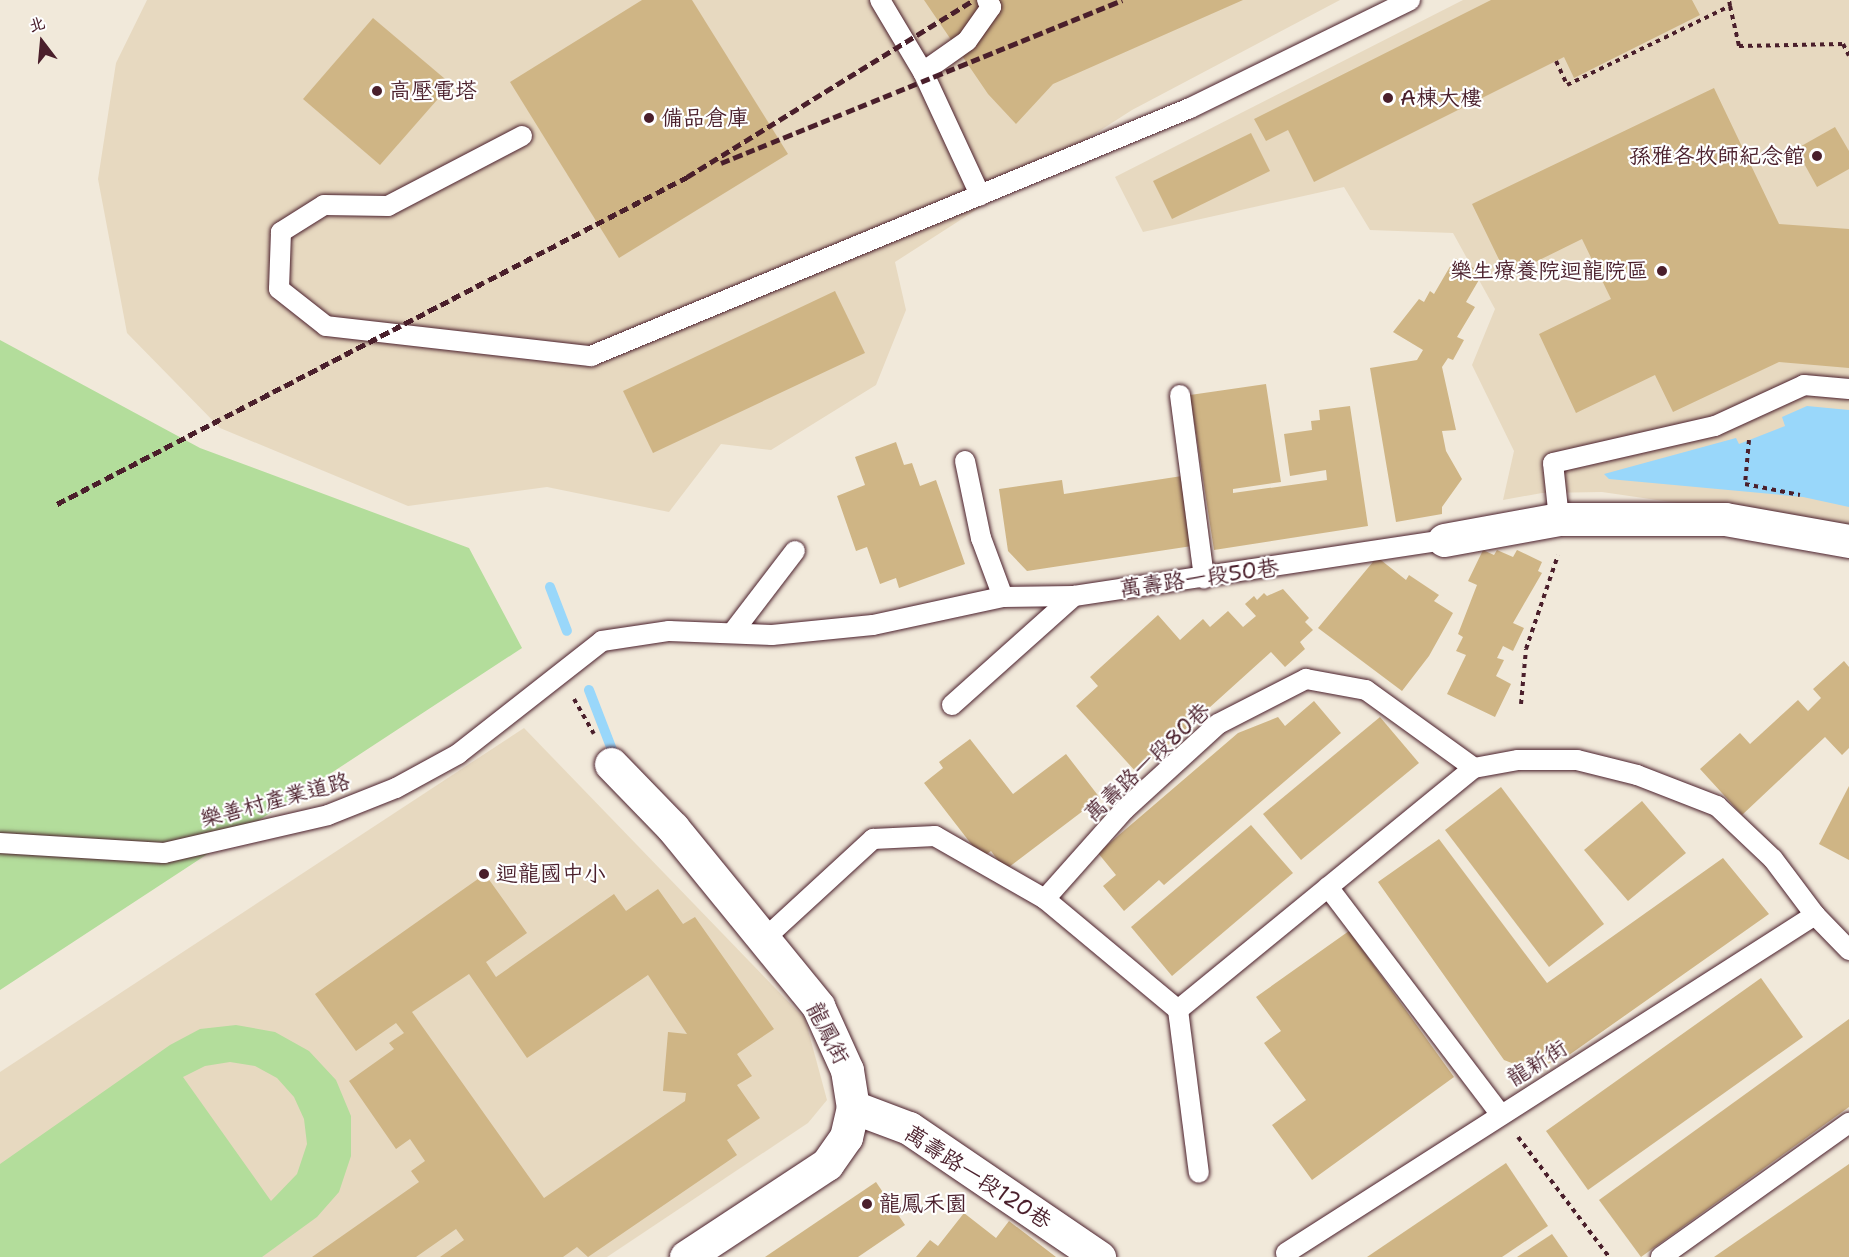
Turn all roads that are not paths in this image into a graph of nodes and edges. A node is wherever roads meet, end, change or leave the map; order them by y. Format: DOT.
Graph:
graph roads {
  1 [pos="880,0"];
  2 [pos="987,0"];
  3 [pos="1410,0"];
  4 [pos="922,72"];
  5 [pos="522,136"];
  6 [pos="980,195"];
  7 [pos="1849,389"];
  8 [pos="1180,394"];
  9 [pos="965,461"];
  10 [pos="1558,519"];
  11 [pos="1444,540"];
  12 [pos="1849,541"];
  13 [pos="795,550"];
  14 [pos="1204,578"];
  15 [pos="1074,596"];
  16 [pos="1003,597"];
  17 [pos="733,632"];
  18 [pos="561,675"];
  19 [pos="952,705"];
  20 [pos="611,764"];
  21 [pos="1474,768"];
  22 [pos="0,843"];
  23 [pos="1328,887"];
  24 [pos="1045,899"];
  25 [pos="1815,915"];
  26 [pos="762,941"];
  27 [pos="1849,950"];
  28 [pos="1178,1010"];
  29 [pos="853,1107"];
  30 [pos="1501,1115"];
  31 [pos="1849,1123"];
  32 [pos="1199,1173"];
  33 [pos="1286,1253"];
  34 [pos="686,1257"];
  35 [pos="1099,1257"];
  36 [pos="1661,1257"];
  1 -- 4 [label="lane"];
  2 -- 4 [label="lane"];
  3 -- 6 [label="lane"];
  4 -- 6 [label="lane"];
  5 -- 6 [label="lane"];
  7 -- 10 [label="lane"];
  8 -- 14 [label="lane"];
  9 -- 16 [label="lane"];
  10 -- 11 [label="street, 萬壽路一段50巷"];
  10 -- 12 [label="street, 萬壽路一段50巷"];
  11 -- 14 [label="lane, 萬壽路一段50巷"];
  13 -- 17 [label="lane"];
  14 -- 15 [label="lane, 萬壽路一段50巷"];
  15 -- 16 [label="lane, 萬壽路一段50巷"];
  15 -- 19 [label="lane"];
  16 -- 17 [label="lane, 萬壽路一段50巷"];
  17 -- 18 [label="lane, 萬壽路一段50巷"];
  18 -- 22 [label="lane, 樂善村產業道路"];
  20 -- 26 [label="street, 龍鳳街"];
  21 -- 23 [label="lane"];
  21 -- 24 [label="lane, 萬壽路一段80巷"];
  21 -- 25 [label="lane"];
  23 -- 28 [label="lane"];
  23 -- 30 [label="lane"];
  24 -- 26 [label="lane"];
  24 -- 28 [label="lane"];
  25 -- 27 [label="lane"];
  25 -- 30 [label="lane, 龍新街"];
  26 -- 29 [label="street, 龍鳳街"];
  28 -- 32 [label="lane"];
  29 -- 34 [label="street, 龍鳳街"];
  29 -- 35 [label="street, 萬壽路一段120巷"];
  30 -- 33 [label="lane, 龍新街"];
  31 -- 36 [label="lane"];
}
